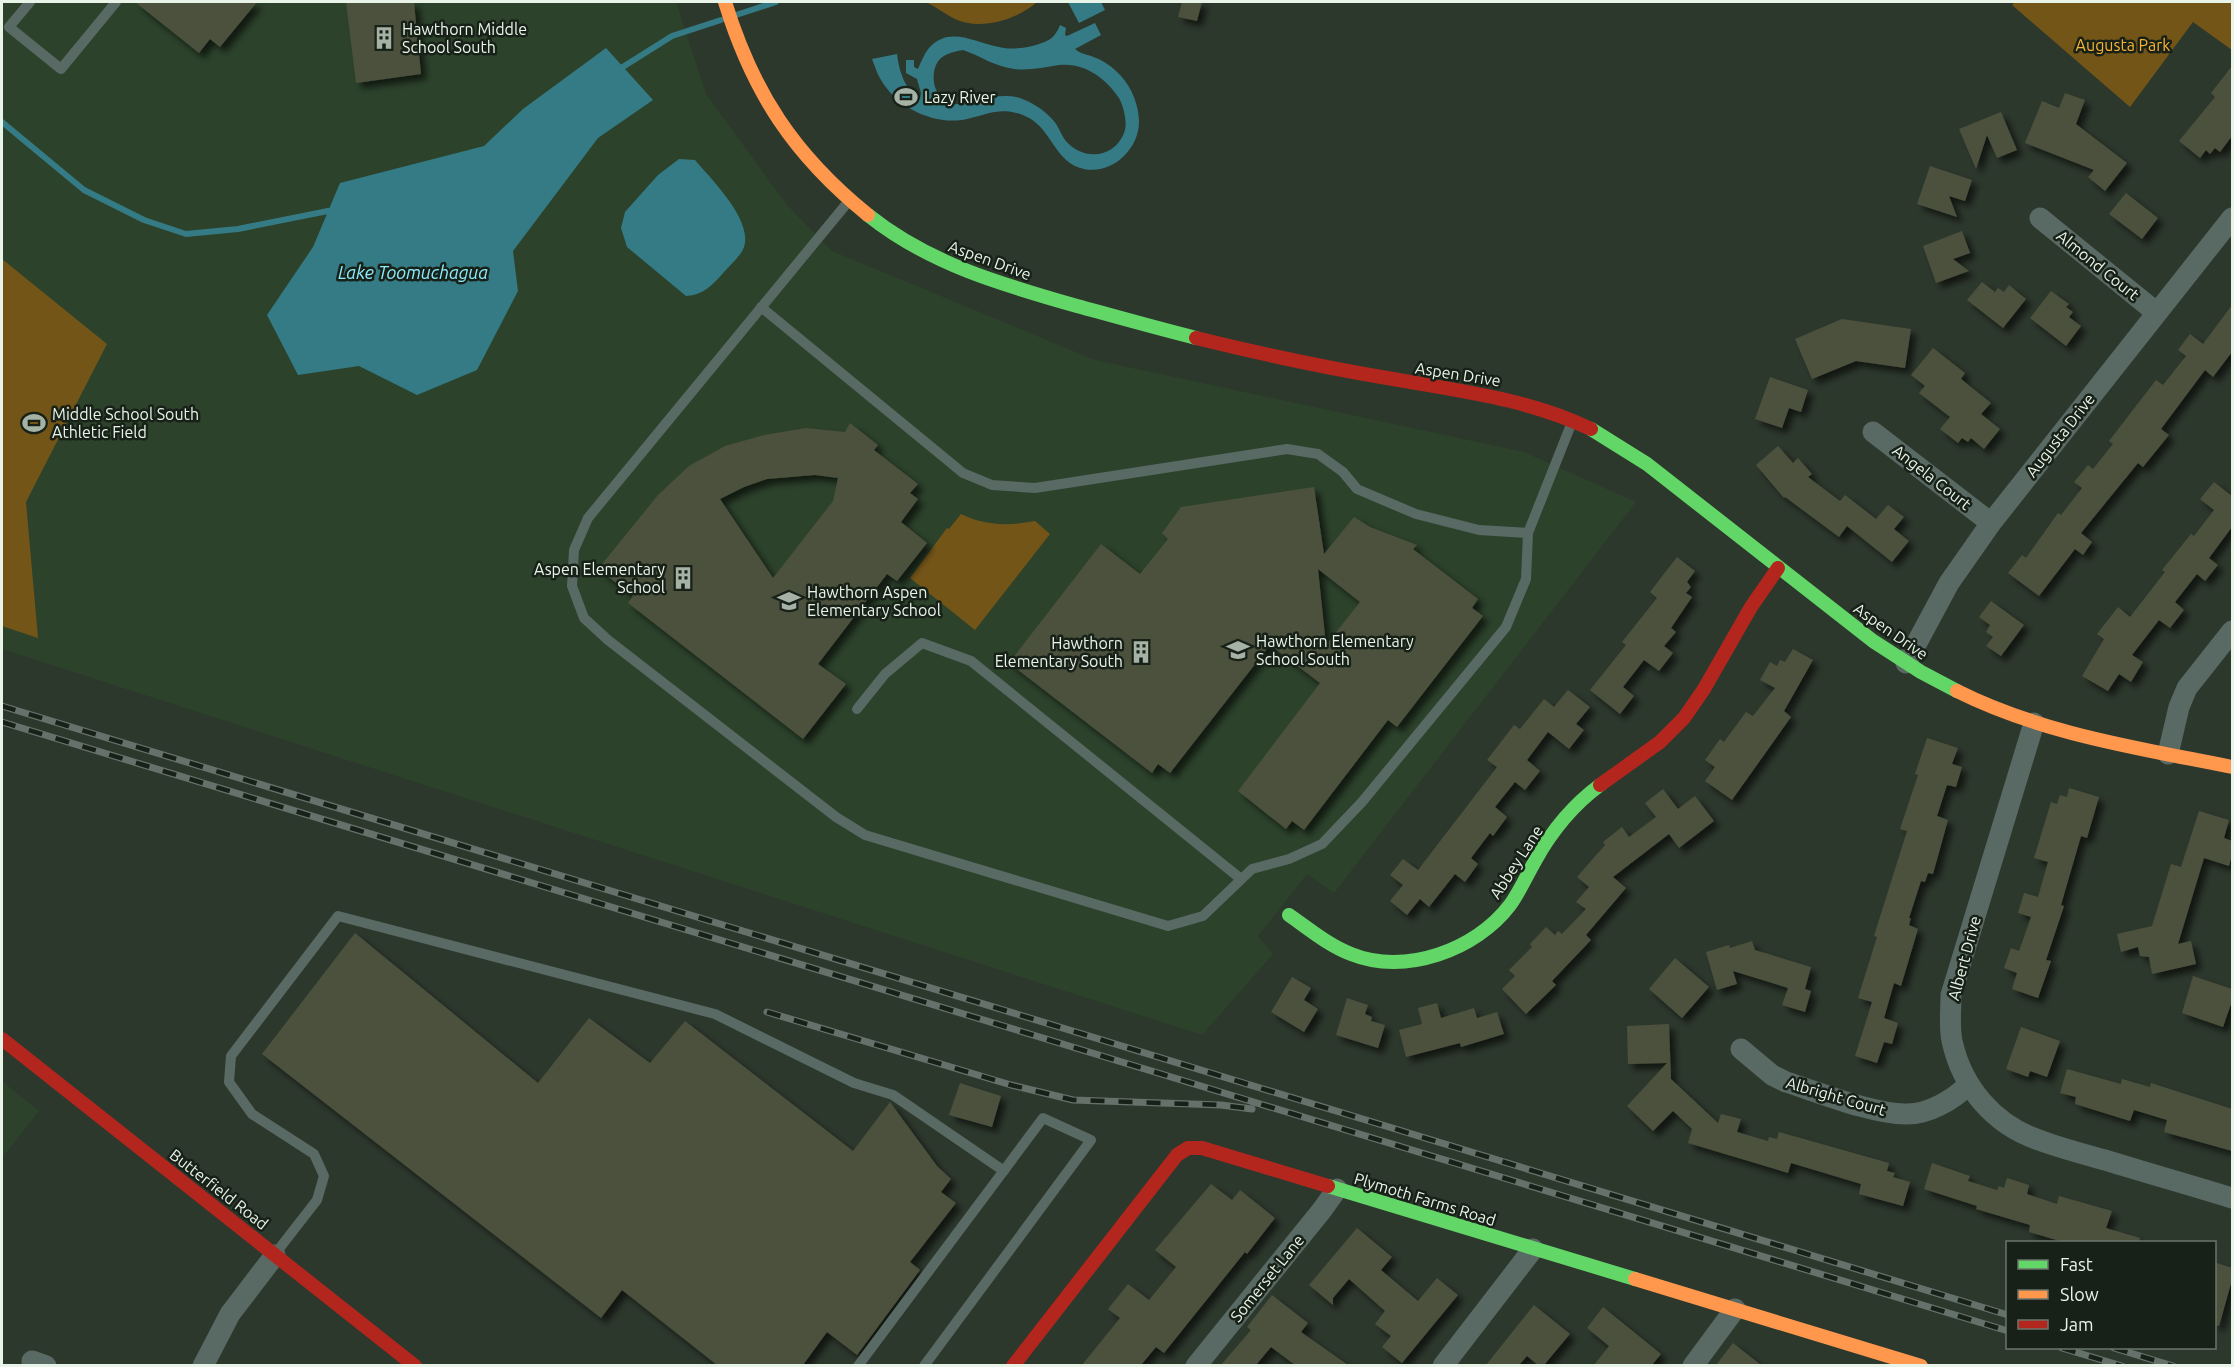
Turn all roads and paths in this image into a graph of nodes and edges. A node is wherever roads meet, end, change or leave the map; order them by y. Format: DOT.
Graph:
graph roads {
  1 [pos="30,2"];
  2 [pos="116,2"];
  3 [pos="725,2"];
  4 [pos="850,199"];
  5 [pos="2040,218"];
  6 [pos="2232,218"];
  7 [pos="761,307"];
  8 [pos="2157,313"];
  9 [pos="1572,421"];
  10 [pos="1873,432"];
  11 [pos="1991,523"];
  12 [pos="1528,533"];
  13 [pos="1778,568"];
  14 [pos="2232,631"];
  15 [pos="1906,663"];
  16 [pos="857,709"];
  17 [pos="2034,723"];
  18 [pos="2168,754"];
  19 [pos="2232,767"];
  20 [pos="1241,879"];
  21 [pos="1289,915"];
  22 [pos="2,1039"];
  23 [pos="1741,1049"];
  24 [pos="1968,1085"];
  25 [pos="1004,1171"];
  26 [pos="1337,1189"];
  27 [pos="2232,1198"];
  28 [pos="1533,1249"];
  29 [pos="275,1255"];
  30 [pos="1735,1309"];
  31 [pos="203,1365"];
  32 [pos="415,1365"];
  33 [pos="858,1365"];
  34 [pos="924,1365"];
  35 [pos="1013,1365"];
  36 [pos="1196,1365"];
  37 [pos="1443,1365"];
  38 [pos="1693,1365"];
  39 [pos="1921,1365"];
  1 -- 2 [label="lane"];
  3 -- 4 [label="street, Aspen Drive"];
  4 -- 7 [label="lane"];
  4 -- 9 [label="street, Aspen Drive"];
  5 -- 8 [label="street, Almond Court"];
  6 -- 8 [label="street, Augusta Drive"];
  7 -- 12 [label="lane"];
  7 -- 20 [label="lane"];
  8 -- 11 [label="street, Augusta Drive"];
  9 -- 12 [label="lane"];
  9 -- 13 [label="street, Aspen Drive"];
  10 -- 11 [label="street, Angela Court"];
  11 -- 15 [label="street, Augusta Drive"];
  12 -- 20 [label="lane"];
  13 -- 15 [label="street, Aspen Drive"];
  13 -- 21 [label="street, Abbey Lane"];
  14 -- 18 [label="street"];
  15 -- 17 [label="street, Aspen Drive"];
  16 -- 20 [label="lane"];
  17 -- 18 [label="street, Aspen Drive"];
  17 -- 24 [label="street, Albert Drive"];
  18 -- 19 [label="street, Aspen Drive"];
  22 -- 29 [label="street, Butterfield Road"];
  23 -- 24 [label="street, Albright Court"];
  24 -- 27 [label="street, Albert Drive"];
  25 -- 29 [label="lane"];
  25 -- 33 [label="lane"];
  25 -- 34 [label="lane"];
  26 -- 28 [label="street, Plymoth Farms Road"];
  26 -- 35 [label="street, Plymoth Farms Road"];
  26 -- 36 [label="street, Somerset Lane"];
  28 -- 30 [label="street, Plymoth Farms Road"];
  28 -- 37 [label="street"];
  29 -- 31 [label="street"];
  29 -- 32 [label="street, Butterfield Road"];
  30 -- 38 [label="street"];
  30 -- 39 [label="street, Plymoth Farms Road"];
}
